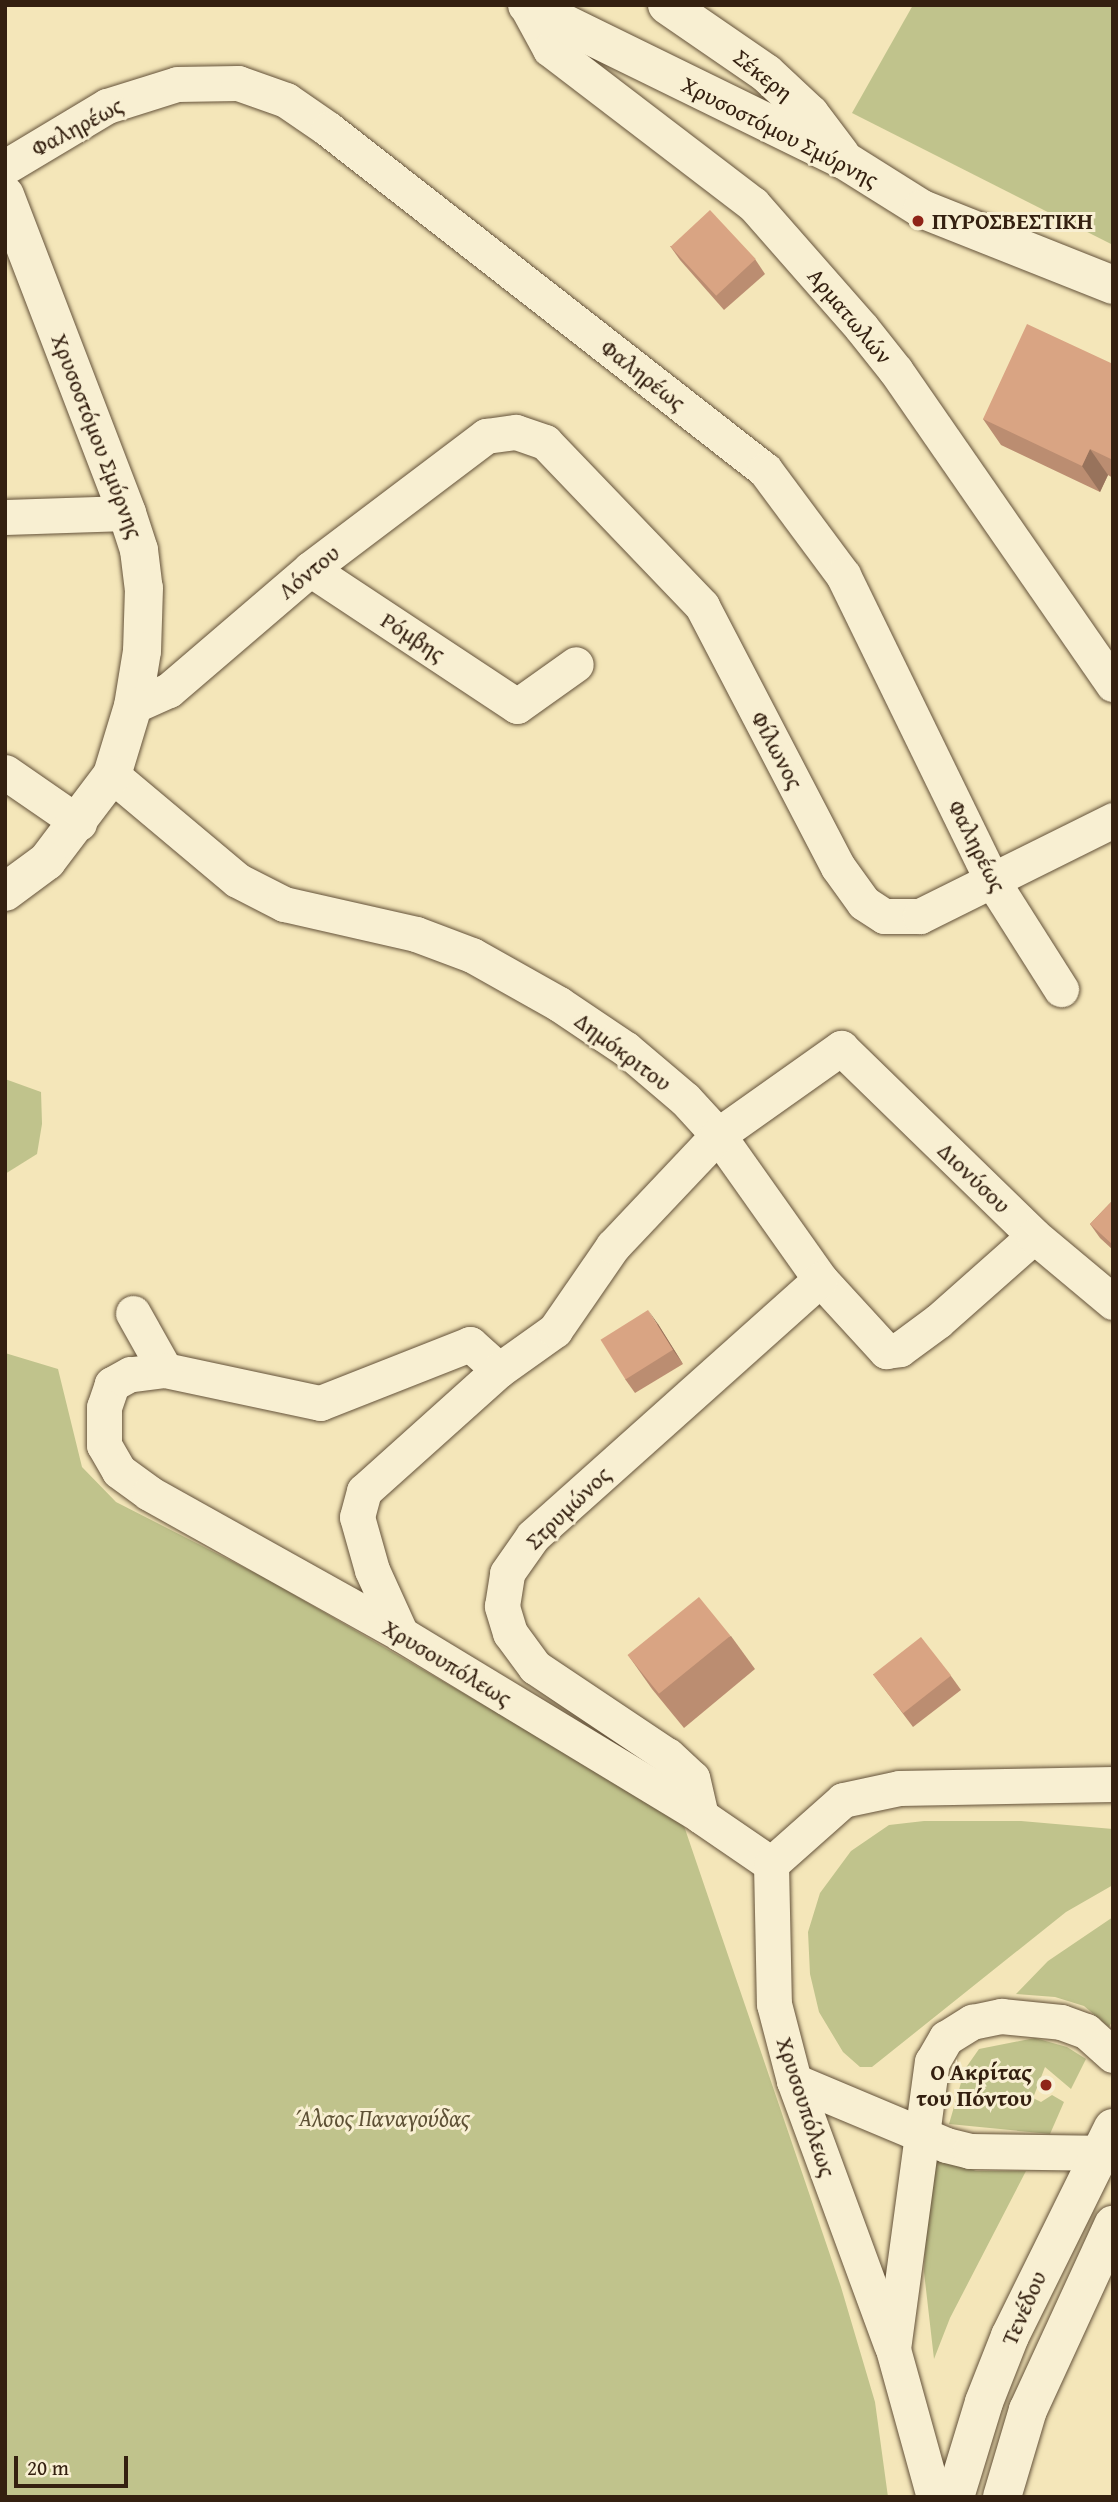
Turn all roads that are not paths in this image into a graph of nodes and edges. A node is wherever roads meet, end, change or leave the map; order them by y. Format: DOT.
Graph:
graph roads {
  1 [pos="527,5"];
  2 [pos="667,5"];
  3 [pos="844,160"];
  4 [pos="5,167"];
  5 [pos="5,195"];
  6 [pos="1113,285"];
  7 [pos="486,436"];
  8 [pos="127,513"];
  9 [pos="5,517"];
  10 [pos="310,569"];
  11 [pos="576,664"];
  12 [pos="1113,684"];
  13 [pos="133,706"];
  14 [pos="5,772"];
  15 [pos="112,775"];
  16 [pos="1113,820"];
  17 [pos="79,823"];
  18 [pos="993,882"];
  19 [pos="5,892"];
  20 [pos="1061,989"];
  21 [pos="718,1135"];
  22 [pos="1034,1236"];
  23 [pos="820,1279"];
  24 [pos="1113,1302"];
  25 [pos="133,1313"];
  26 [pos="165,1370"];
  27 [pos="499,1370"];
  28 [pos="401,1634"];
  29 [pos="1113,1784"];
  30 [pos="701,1816"];
  31 [pos="771,1864"];
  32 [pos="1113,2055"];
  33 [pos="794,2081"];
  34 [pos="922,2134"];
  35 [pos="1109,2145"];
  36 [pos="1113,2225"];
  37 [pos="892,2349"];
  38 [pos="934,2497"];
  39 [pos="955,2497"];
  40 [pos="1002,2497"];
  1 -- 3 [label="street, Χρυσοστόμου Σμύρνης"];
  1 -- 12 [label="street, Αρματωλών"];
  2 -- 3 [label="street, Σέκερη"];
  3 -- 6 [label="street, Χρυσοστόμου Σμύρνης"];
  4 -- 18 [label="street, Φαληρέως"];
  5 -- 8 [label="street, Χρυσοστόμου Σμύρνης"];
  7 -- 10 [label="street, Λόντου"];
  7 -- 18 [label="street, Φίλωνος"];
  8 -- 9 [label="street"];
  8 -- 13 [label="street, Χρυσοστόμου Σμύρνης"];
  10 -- 11 [label="street, Ρόμβης"];
  10 -- 13 [label="street, Λόντου"];
  13 -- 15 [label="street, Χρυσοστόμου Σμύρνης"];
  14 -- 17 [label="street"];
  15 -- 17 [label="street, Χρυσοστόμου Σμύρνης"];
  15 -- 21 [label="street, Δημόκριτου"];
  16 -- 18 [label="street, Φίλωνος"];
  17 -- 19 [label="street, Χρυσοστόμου Σμύρνης"];
  18 -- 20 [label="street, Φαληρέως"];
  21 -- 22 [label="street, Διονύσου"];
  21 -- 23 [label="street, Δημόκριτου"];
  21 -- 27 [label="street"];
  22 -- 23 [label="street, Δημόκριτου"];
  22 -- 24 [label="street, Διονύσου"];
  23 -- 30 [label="street, Στρυμώνος"];
  25 -- 26 [label="street"];
  26 -- 27 [label="street, Χρυσουπόλεως"];
  26 -- 28 [label="street, Χρυσουπόλεως"];
  27 -- 28 [label="street"];
  28 -- 30 [label="street, Χρυσουπόλεως"];
  29 -- 31 [label="street"];
  30 -- 31 [label="street, Χρυσουπόλεως"];
  31 -- 33 [label="street, Χρυσουπόλεως"];
  32 -- 34 [label="street"];
  33 -- 34 [label="street"];
  33 -- 37 [label="street, Χρυσουπόλεως"];
  34 -- 35 [label="street"];
  34 -- 37 [label="street"];
  35 -- 39 [label="street, Τενέδου"];
  36 -- 40 [label="street, Τενέδου"];
  37 -- 38 [label="street, Χρυσουπόλεως"];
}
